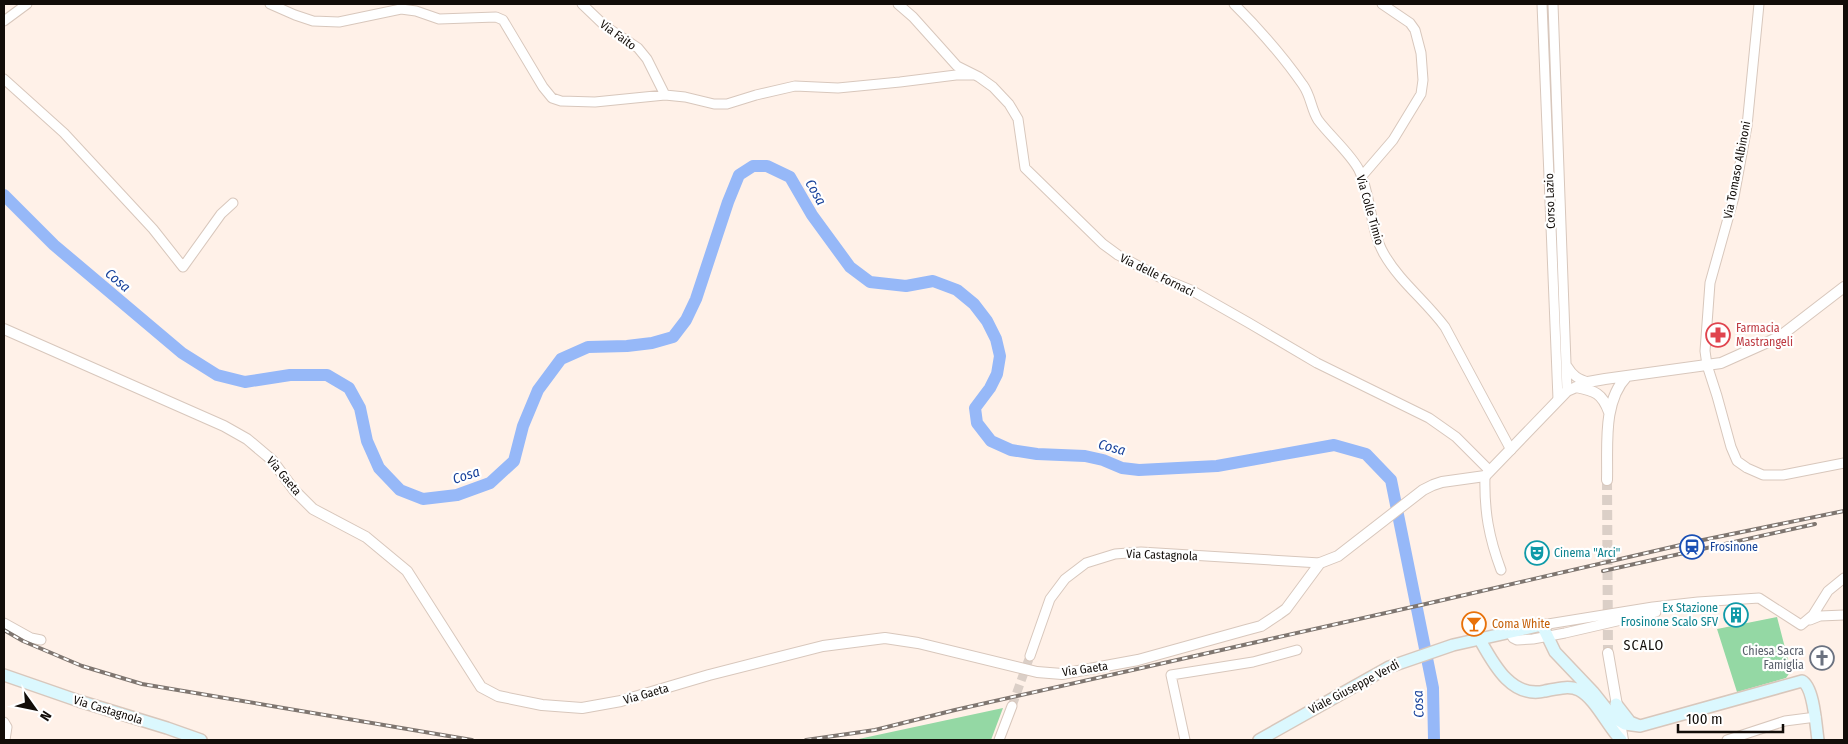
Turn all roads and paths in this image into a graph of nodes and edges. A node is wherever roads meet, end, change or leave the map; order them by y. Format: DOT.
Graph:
graph roads {
  1 [pos="27,4"];
  2 [pos="270,4"];
  3 [pos="582,4"];
  4 [pos="898,4"];
  5 [pos="1234,4"];
  6 [pos="1382,4"];
  7 [pos="1542,4"];
  8 [pos="1553,4"];
  9 [pos="1760,4"];
  10 [pos="4,21"];
  11 [pos="974,75"];
  12 [pos="4,79"];
  13 [pos="666,95"];
  14 [pos="1362,176"];
  15 [pos="233,203"];
  16 [pos="1844,287"];
  17 [pos="4,329"];
  18 [pos="1566,363"];
  19 [pos="1707,365"];
  20 [pos="1627,376"];
  21 [pos="1604,379"];
  22 [pos="1588,382"];
  23 [pos="1572,389"];
  24 [pos="1613,395"];
  25 [pos="1602,396"];
  26 [pos="1558,399"];
  27 [pos="1609,412"];
  28 [pos="1511,450"];
  29 [pos="1844,463"];
  30 [pos="1487,473"];
  31 [pos="1608,480"];
  32 [pos="1320,563"];
  33 [pos="1501,570"];
  34 [pos="1844,578"];
  35 [pos="1698,602"];
  36 [pos="1818,606"];
  37 [pos="1844,615"];
  38 [pos="1825,616"];
  39 [pos="1807,621"];
  40 [pos="4,623"];
  41 [pos="1542,625"];
  42 [pos="1509,631"];
  43 [pos="1550,636"];
  44 [pos="1479,638"];
  45 [pos="41,640"];
  46 [pos="1297,650"];
  47 [pos="1608,653"];
  48 [pos="1030,656"];
  49 [pos="4,675"];
  50 [pos="1616,704"];
  51 [pos="1012,706"];
  52 [pos="1816,717"];
  53 [pos="1619,721"];
  54 [pos="4,722"];
  55 [pos="1640,726"];
  56 [pos="188,737"];
  57 [pos="1622,739"];
  58 [pos="6,740"];
  59 [pos="201,740"];
  60 [pos="999,740"];
  61 [pos="1185,740"];
  62 [pos="1259,740"];
  63 [pos="1727,740"];
  64 [pos="1818,740"];
  1 -- 10 [label="street"];
  2 -- 13 [label="street"];
  3 -- 13 [label="street, Via Faito"];
  4 -- 11 [label="street, Via delle Fornaci"];
  5 -- 14 [label="street, Via Colle Timio"];
  6 -- 14 [label="street"];
  7 -- 26 [label="street, Corso Lazio"];
  8 -- 18 [label="street, Corso Lazio"];
  9 -- 19 [label="street, Via Tomaso Albinoni"];
  11 -- 13 [label="street"];
  11 -- 30 [label="street, Via delle Fornaci"];
  12 -- 15 [label="street"];
  14 -- 28 [label="street, Via Colle Timio"];
  16 -- 19 [label="street"];
  17 -- 32 [label="street, Via Gaeta"];
  18 -- 22 [label="street"];
  18 -- 23 [label="street, Corso Lazio"];
  19 -- 20 [label="street"];
  19 -- 29 [label="street, Via Tomaso Albinoni"];
  20 -- 21 [label="street"];
  20 -- 24 [label="street"];
  21 -- 22 [label="street"];
  21 -- 24 [label="street"];
  21 -- 25 [label="street"];
  22 -- 23 [label="street"];
  23 -- 25 [label="street"];
  23 -- 26 [label="street"];
  24 -- 27 [label="street"];
  25 -- 27 [label="street"];
  26 -- 28 [label="street"];
  27 -- 31 [label="street"];
  28 -- 30 [label="street"];
  30 -- 32 [label="street, Via Gaeta"];
  30 -- 33 [label="street"];
  32 -- 48 [label="street, Via Castagnola"];
  34 -- 36 [label="street"];
  35 -- 39 [label="street"];
  35 -- 41 [label="street"];
  35 -- 43 [label="street"];
  36 -- 38 [label="street"];
  36 -- 39 [label="street"];
  37 -- 38 [label="street"];
  38 -- 39 [label="street"];
  40 -- 45 [label="street"];
  41 -- 42 [label="main road, Viale Giuseppe Verdi"];
  41 -- 43 [label="main road"];
  42 -- 43 [label="street"];
  42 -- 44 [label="main road, Viale Giuseppe Verdi"];
  43 -- 53 [label="main road"];
  44 -- 57 [label="main road"];
  44 -- 62 [label="main road, Viale Giuseppe Verdi"];
  46 -- 61 [label="street"];
  47 -- 50 [label="street"];
  49 -- 56 [label="main road, Via Castagnola"];
  50 -- 53 [label="street"];
  50 -- 55 [label="main road"];
  51 -- 60 [label="street"];
  52 -- 55 [label="main road"];
  52 -- 63 [label="street"];
  52 -- 64 [label="main road"];
  53 -- 55 [label="main road"];
  53 -- 57 [label="street"];
  54 -- 58 [label="street"];
  55 -- 57 [label="main road"];
  56 -- 59 [label="main road, Via Castagnola"];
}
